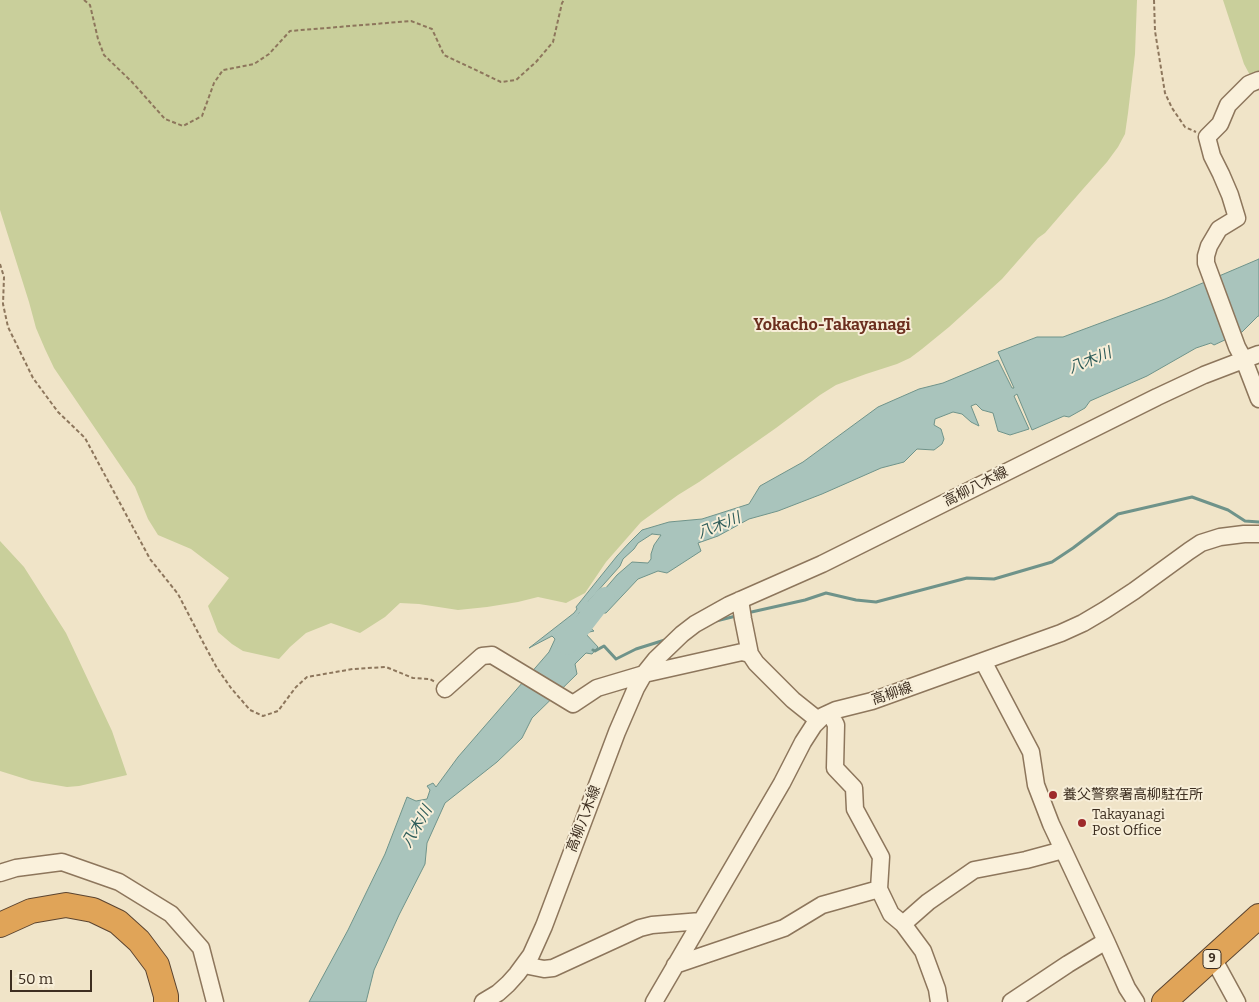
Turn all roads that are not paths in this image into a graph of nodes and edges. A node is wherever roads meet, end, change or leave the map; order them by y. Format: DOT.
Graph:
graph roads {
  1 [pos="1259,80"];
  2 [pos="1247,354"];
  3 [pos="1259,399"];
  4 [pos="1259,534"];
  5 [pos="742,610"];
  6 [pos="750,654"];
  7 [pos="983,662"];
  8 [pos="644,674"];
  9 [pos="445,689"];
  10 [pos="824,716"];
  11 [pos="1063,850"];
  12 [pos="0,873"];
  13 [pos="880,889"];
  14 [pos="1259,916"];
  15 [pos="701,921"];
  16 [pos="903,924"];
  17 [pos="0,925"];
  18 [pos="1106,941"];
  19 [pos="0,943"];
  20 [pos="1214,958"];
  21 [pos="524,965"];
  22 [pos="675,965"];
  23 [pos="500,997"];
  24 [pos="154,1002"];
  25 [pos="166,1002"];
  26 [pos="215,1002"];
  27 [pos="483,1002"];
  28 [pos="654,1002"];
  29 [pos="939,1002"];
  30 [pos="1011,1002"];
  31 [pos="1136,1002"];
  32 [pos="1164,1002"];
  33 [pos="1237,1002"];
  1 -- 2 [label="street"];
  2 -- 3 [label="street"];
  2 -- 5 [label="street, 高柳八木線"];
  4 -- 7 [label="street, 高柳線"];
  5 -- 6 [label="street"];
  5 -- 8 [label="street, 高柳八木線"];
  6 -- 8 [label="street"];
  6 -- 10 [label="street"];
  7 -- 10 [label="street, 高柳線"];
  7 -- 11 [label="street"];
  8 -- 9 [label="street"];
  8 -- 21 [label="street, 高柳八木線"];
  10 -- 13 [label="street"];
  10 -- 15 [label="street"];
  11 -- 16 [label="street"];
  11 -- 18 [label="street"];
  12 -- 26 [label="street"];
  13 -- 16 [label="street"];
  13 -- 22 [label="street"];
  14 -- 20 [label="highway, 9"];
  15 -- 21 [label="street"];
  15 -- 22 [label="street"];
  16 -- 29 [label="street"];
  17 -- 25 [label="highway"];
  18 -- 30 [label="street"];
  18 -- 31 [label="street"];
  19 -- 24 [label="highway"];
  20 -- 32 [label="highway, 9"];
  20 -- 33 [label="street"];
  21 -- 23 [label="street, 高柳八木線"];
  22 -- 28 [label="street"];
  23 -- 27 [label="street, 高柳八木線"];
}
